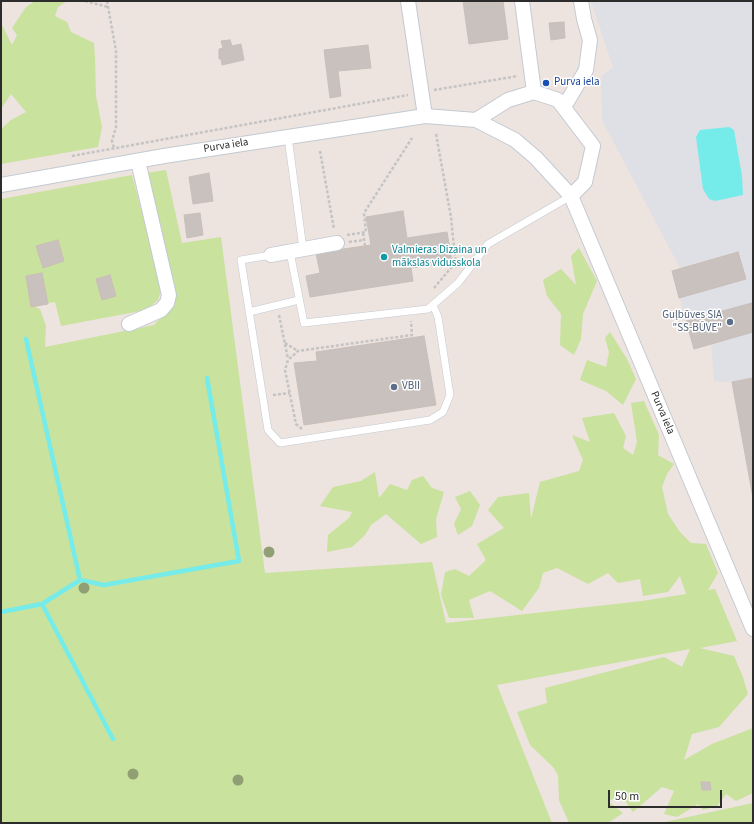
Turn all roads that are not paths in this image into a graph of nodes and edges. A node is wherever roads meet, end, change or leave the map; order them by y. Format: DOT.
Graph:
graph roads {
  1 [pos="408,1"];
  2 [pos="522,1"];
  3 [pos="581,1"];
  4 [pos="534,92"];
  5 [pos="564,107"];
  6 [pos="425,116"];
  7 [pos="476,120"];
  8 [pos="288,137"];
  9 [pos="138,161"];
  10 [pos="1,185"];
  11 [pos="571,196"];
  12 [pos="336,240"];
  13 [pos="296,250"];
  14 [pos="271,255"];
  15 [pos="299,300"];
  16 [pos="433,305"];
  17 [pos="249,312"];
  18 [pos="129,324"];
  19 [pos="753,629"];
  1 -- 6 [label="street"];
  2 -- 4 [label="street"];
  3 -- 5 [label="street"];
  4 -- 5 [label="street"];
  4 -- 7 [label="street"];
  5 -- 11 [label="street"];
  6 -- 7 [label="street, Purva iela"];
  6 -- 8 [label="street, Purva iela"];
  7 -- 11 [label="street, Purva iela"];
  8 -- 9 [label="street, Purva iela"];
  8 -- 13 [label="lane"];
  9 -- 10 [label="street, Purva iela"];
  9 -- 18 [label="street"];
  11 -- 16 [label="lane"];
  11 -- 19 [label="street, Purva iela"];
  12 -- 13 [label="street"];
  13 -- 14 [label="street"];
  13 -- 15 [label="lane"];
  14 -- 17 [label="lane"];
  15 -- 16 [label="lane"];
  15 -- 17 [label="lane"];
  16 -- 17 [label="lane"];
}
